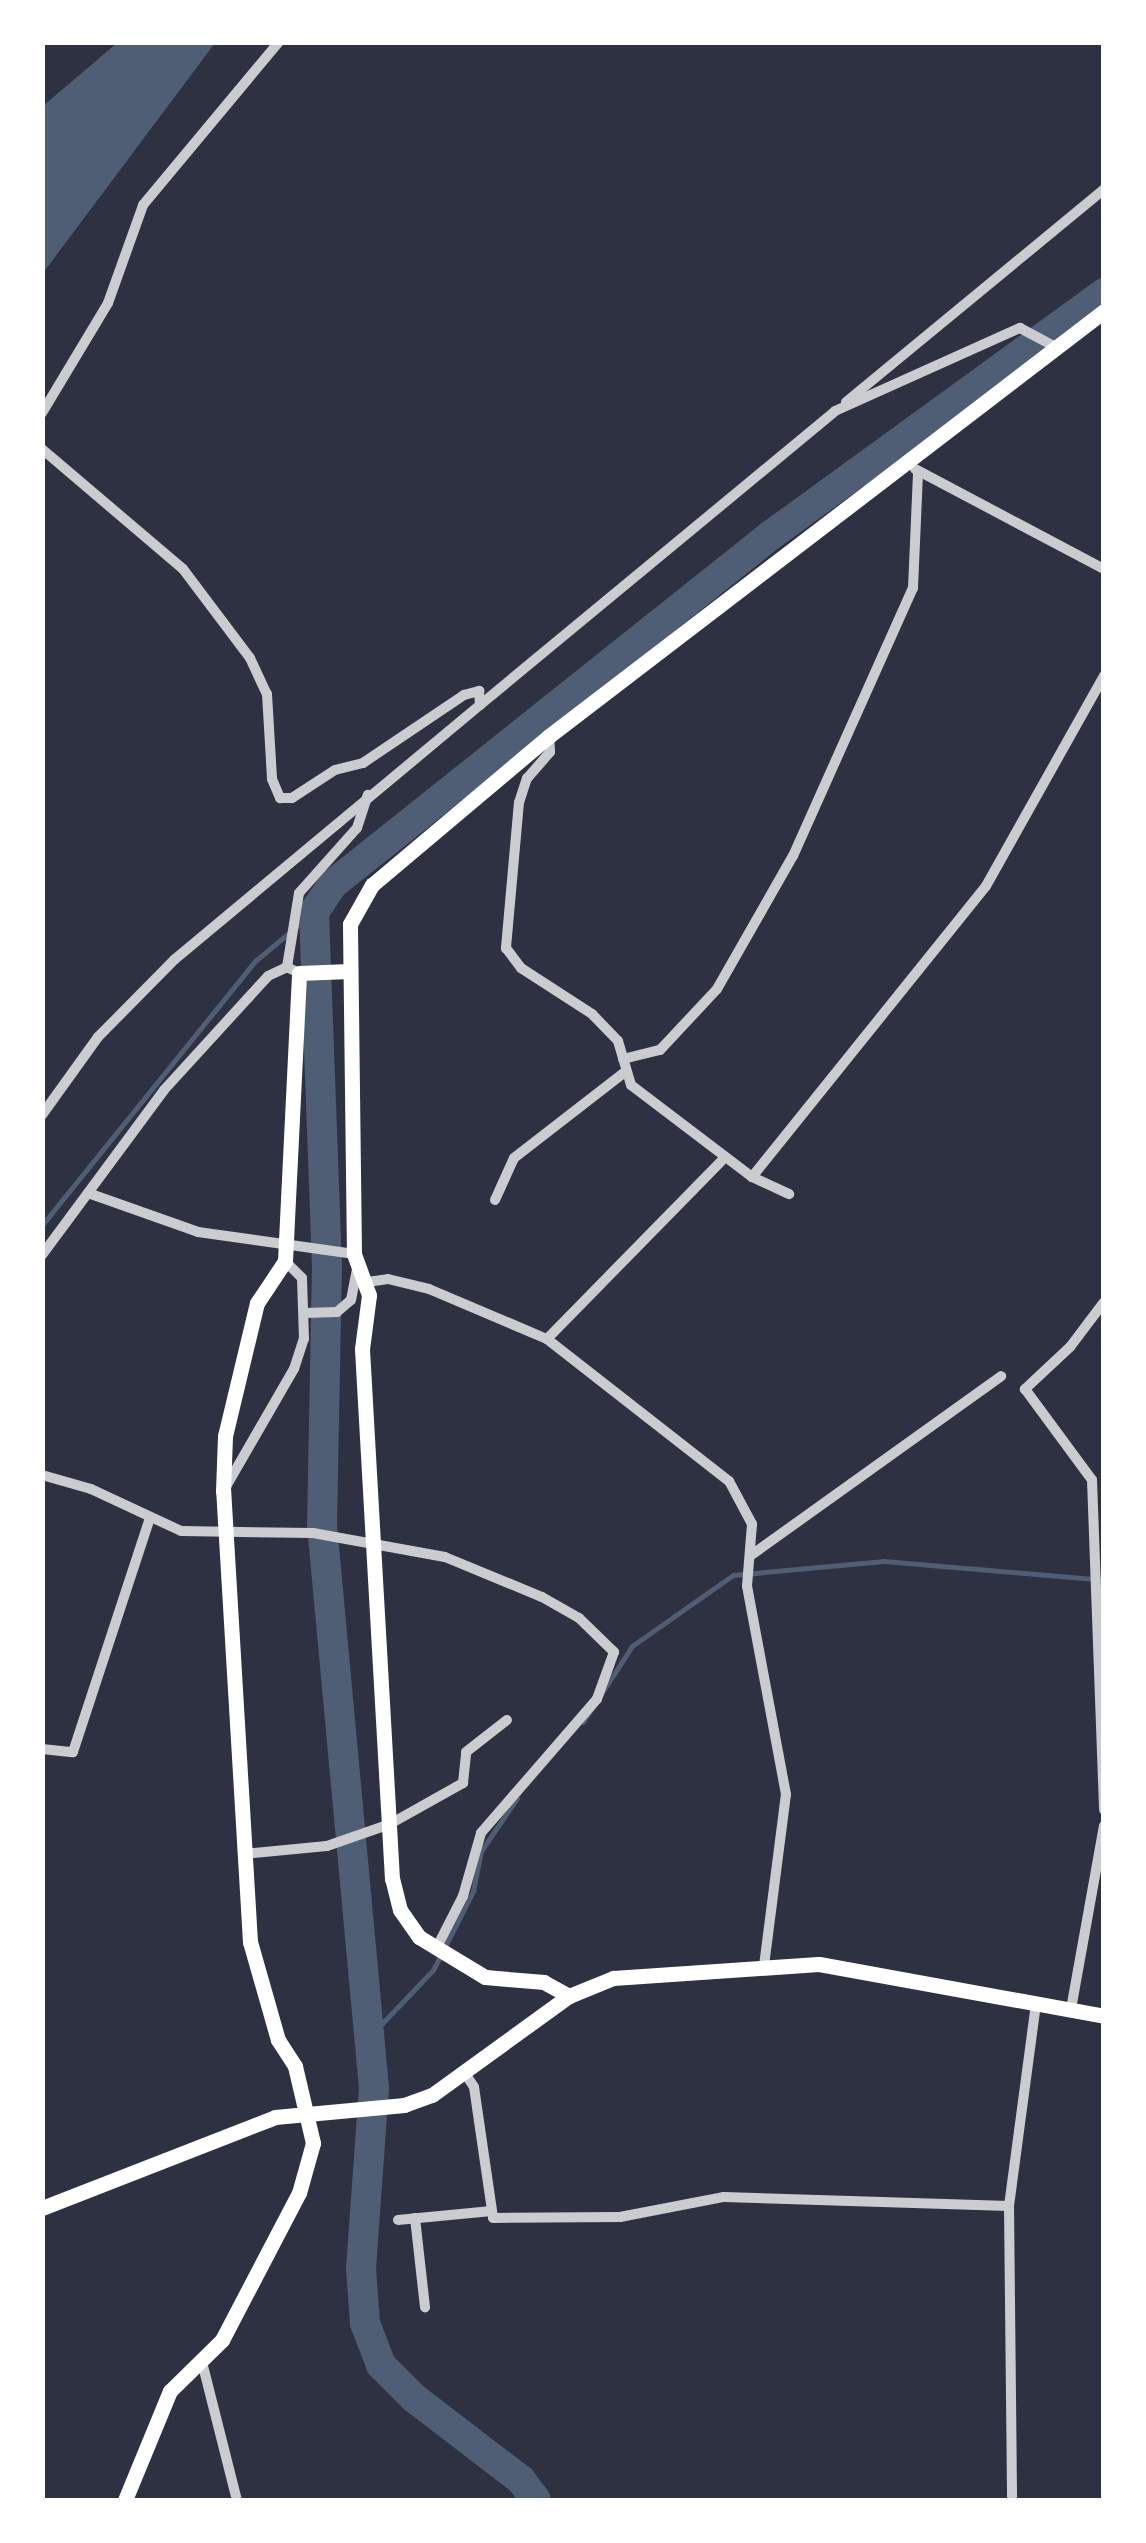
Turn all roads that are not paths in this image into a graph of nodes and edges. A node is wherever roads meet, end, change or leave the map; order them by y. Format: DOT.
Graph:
graph roads {
  1 [pos="280,42"];
  2 [pos="1104,189"];
  3 [pos="1104,311"];
  4 [pos="1054,346"];
  5 [pos="838,410"];
  6 [pos="42,412"];
  7 [pos="42,449"];
  8 [pos="906,457"];
  9 [pos="918,472"];
  10 [pos="1104,569"];
  11 [pos="1104,676"];
  12 [pos="480,704"];
  13 [pos="550,736"];
  14 [pos="369,792"];
  15 [pos="293,970"];
  16 [pos="350,971"];
  17 [pos="624,1065"];
  18 [pos="42,1115"];
  19 [pos="722,1160"];
  20 [pos="752,1177"];
  21 [pos="88,1193"];
  22 [pos="789,1194"];
  23 [pos="495,1200"];
  24 [pos="287,1244"];
  25 [pos="42,1255"];
  26 [pos="355,1261"];
  27 [pos="286,1262"];
  28 [pos="367,1282"];
  29 [pos="1104,1302"];
  30 [pos="305,1313"];
  31 [pos="547,1339"];
  32 [pos="1002,1376"];
  33 [pos="1104,1475"];
  34 [pos="42,1476"];
  35 [pos="1092,1480"];
  36 [pos="223,1491"];
  37 [pos="150,1518"];
  38 [pos="223,1534"];
  39 [pos="373,1544"];
  40 [pos="749,1559"];
  41 [pos="507,1720"];
  42 [pos="42,1750"];
  43 [pos="1104,1810"];
  44 [pos="390,1824"];
  45 [pos="1104,1826"];
  46 [pos="243,1854"];
  47 [pos="443,1951"];
  48 [pos="764,1965"];
  49 [pos="570,1996"];
  50 [pos="1036,2003"];
  51 [pos="1071,2009"];
  52 [pos="1104,2016"];
  53 [pos="466,2075"];
  54 [pos="306,2109"];
  55 [pos="1009,2206"];
  56 [pos="42,2208"];
  57 [pos="492,2211"];
  58 [pos="415,2218"];
  59 [pos="398,2220"];
  60 [pos="425,2308"];
  61 [pos="202,2362"];
  62 [pos="125,2500"];
  63 [pos="237,2500"];
  64 [pos="1012,2500"];
  1 -- 6 [label="street"];
  2 -- 5 [label="street"];
  3 -- 4 [label="main road"];
  4 -- 5 [label="street"];
  4 -- 8 [label="main road"];
  5 -- 12 [label="street"];
  7 -- 12 [label="street"];
  8 -- 9 [label="street"];
  8 -- 13 [label="main road"];
  9 -- 10 [label="street"];
  9 -- 17 [label="street"];
  11 -- 20 [label="street"];
  12 -- 14 [label="street"];
  13 -- 16 [label="main road"];
  13 -- 17 [label="street"];
  14 -- 15 [label="street"];
  14 -- 18 [label="street"];
  15 -- 16 [label="main road"];
  15 -- 21 [label="street"];
  15 -- 24 [label="main road"];
  16 -- 26 [label="main road"];
  17 -- 19 [label="street"];
  17 -- 23 [label="street"];
  19 -- 20 [label="street"];
  19 -- 31 [label="street"];
  20 -- 22 [label="street"];
  21 -- 24 [label="street"];
  21 -- 25 [label="street"];
  24 -- 26 [label="street"];
  24 -- 27 [label="main road"];
  26 -- 28 [label="main road"];
  26 -- 30 [label="street"];
  27 -- 30 [label="street"];
  27 -- 36 [label="main road"];
  28 -- 31 [label="street"];
  28 -- 39 [label="main road"];
  29 -- 35 [label="street"];
  30 -- 36 [label="street"];
  31 -- 40 [label="street"];
  32 -- 40 [label="street"];
  33 -- 35 [label="street"];
  34 -- 37 [label="street"];
  35 -- 43 [label="street"];
  36 -- 38 [label="main road"];
  37 -- 38 [label="street"];
  37 -- 42 [label="street"];
  38 -- 39 [label="street"];
  38 -- 46 [label="main road"];
  39 -- 44 [label="main road"];
  39 -- 47 [label="street"];
  40 -- 48 [label="street"];
  41 -- 44 [label="street"];
  44 -- 46 [label="street"];
  44 -- 47 [label="main road"];
  45 -- 51 [label="street"];
  46 -- 54 [label="main road"];
  47 -- 49 [label="main road"];
  48 -- 49 [label="main road"];
  48 -- 50 [label="main road"];
  49 -- 53 [label="main road"];
  50 -- 51 [label="main road"];
  50 -- 55 [label="street"];
  51 -- 52 [label="main road"];
  53 -- 54 [label="main road"];
  53 -- 57 [label="street"];
  54 -- 56 [label="main road"];
  54 -- 61 [label="main road"];
  55 -- 57 [label="street"];
  55 -- 64 [label="street"];
  57 -- 58 [label="street"];
  58 -- 59 [label="street"];
  58 -- 60 [label="street"];
  61 -- 62 [label="main road"];
  61 -- 63 [label="street"];
}
